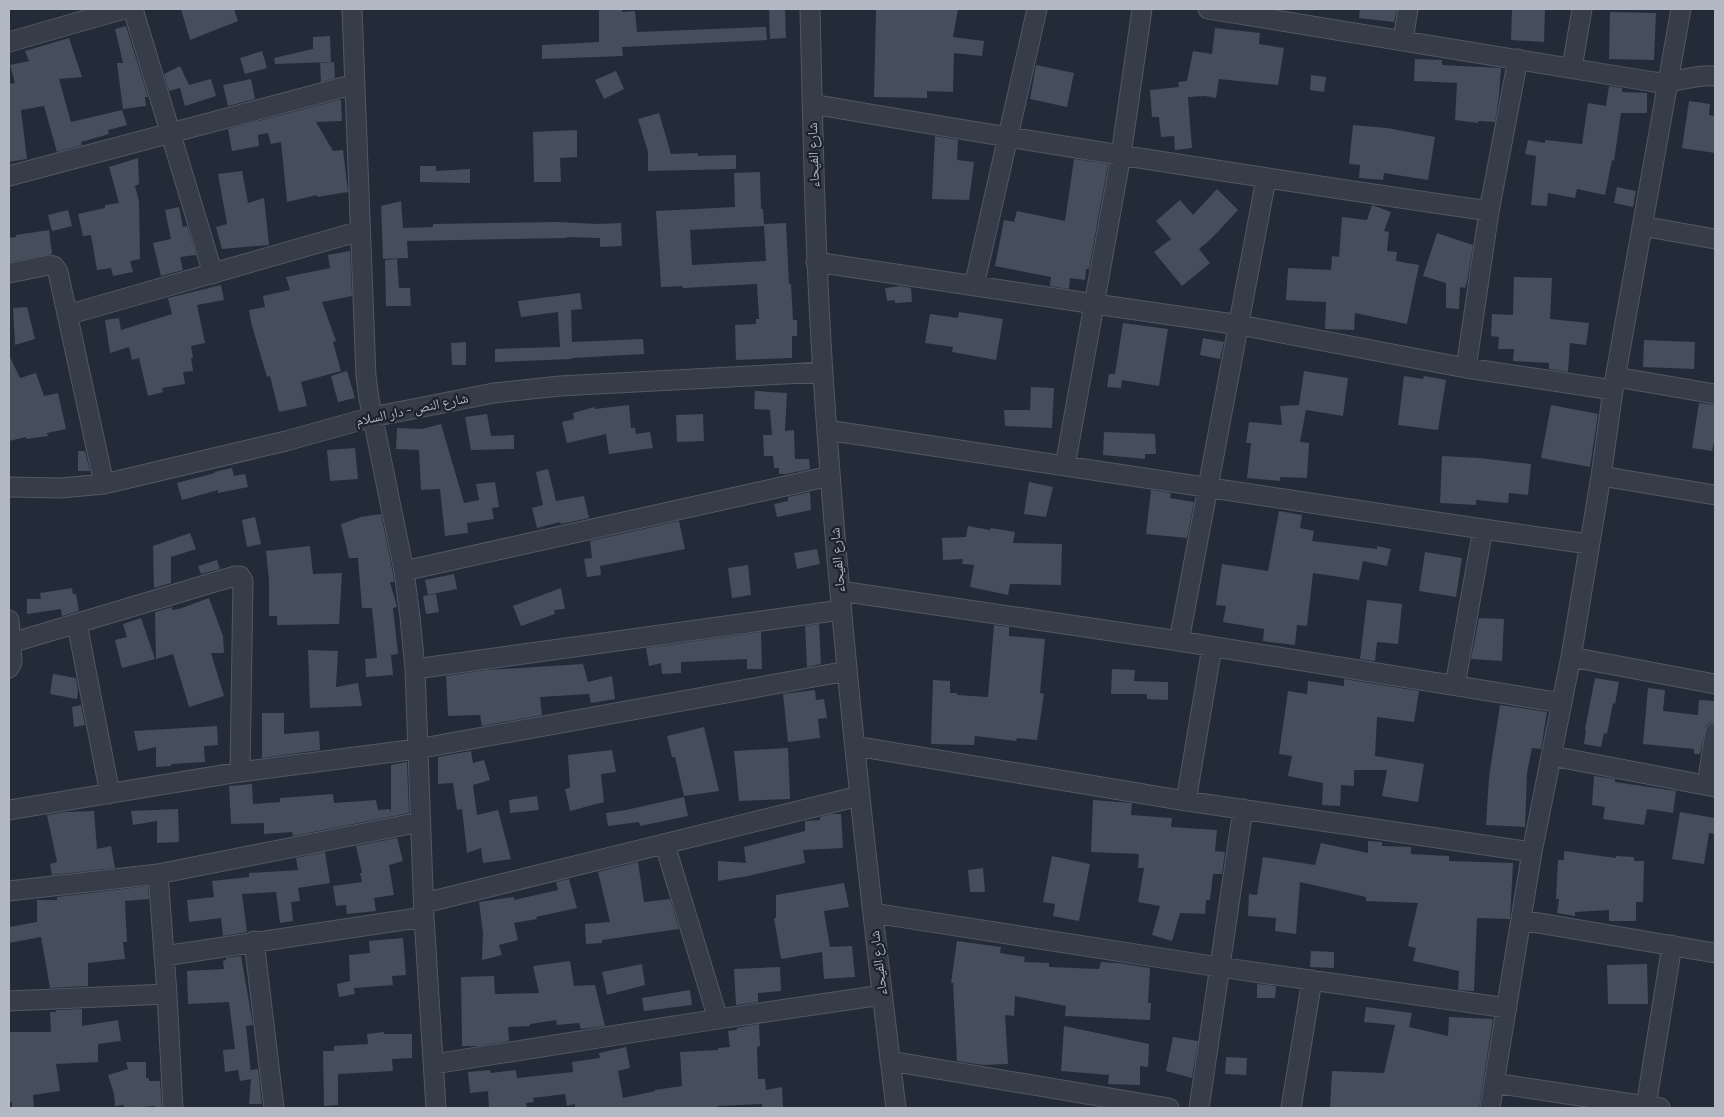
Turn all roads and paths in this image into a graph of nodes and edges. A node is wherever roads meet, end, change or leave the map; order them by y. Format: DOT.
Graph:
graph roads {
  1 [pos="124,9"];
  2 [pos="133,9"];
  3 [pos="352,9"];
  4 [pos="810,9"];
  5 [pos="1037,9"];
  6 [pos="1142,9"];
  7 [pos="1208,9"];
  8 [pos="1408,9"];
  9 [pos="1582,9"];
  10 [pos="1681,9"];
  11 [pos="1403,40"];
  12 [pos="9,42"];
  13 [pos="1518,59"];
  14 [pos="1572,68"];
  15 [pos="1715,76"];
  16 [pos="355,84"];
  17 [pos="1667,84"];
  18 [pos="812,104"];
  19 [pos="172,133"];
  20 [pos="1007,138"];
  21 [pos="1121,155"];
  22 [pos="9,176"];
  23 [pos="1266,179"];
  24 [pos="1489,211"];
  25 [pos="1642,226"];
  26 [pos="360,231"];
  27 [pos="1715,239"];
  28 [pos="816,262"];
  29 [pos="9,273"];
  30 [pos="214,274"];
  31 [pos="974,286"];
  32 [pos="1095,304"];
  33 [pos="67,315"];
  34 [pos="1240,325"];
  35 [pos="1466,368"];
  36 [pos="823,372"];
  37 [pos="1614,384"];
  38 [pos="1715,394"];
  39 [pos="372,417"];
  40 [pos="827,430"];
  41 [pos="1065,466"];
  42 [pos="830,476"];
  43 [pos="1601,476"];
  44 [pos="104,484"];
  45 [pos="9,487"];
  46 [pos="1207,488"];
  47 [pos="1715,495"];
  48 [pos="1483,529"];
  49 [pos="1589,544"];
  50 [pos="404,571"];
  51 [pos="840,591"];
  52 [pos="841,610"];
  53 [pos="9,620"];
  54 [pos="77,624"];
  55 [pos="1179,641"];
  56 [pos="11,643"];
  57 [pos="1212,647"];
  58 [pos="1571,656"];
  59 [pos="9,668"];
  60 [pos="415,669"];
  61 [pos="847,671"];
  62 [pos="1715,684"];
  63 [pos="1455,685"];
  64 [pos="1562,703"];
  65 [pos="1715,734"];
  66 [pos="855,746"];
  67 [pos="417,749"];
  68 [pos="1552,756"];
  69 [pos="240,772"];
  70 [pos="1711,786"];
  71 [pos="110,794"];
  72 [pos="859,796"];
  73 [pos="1186,800"];
  74 [pos="1243,809"];
  75 [pos="9,810"];
  76 [pos="420,822"];
  77 [pos="665,845"];
  78 [pos="1532,852"];
  79 [pos="158,874"];
  80 [pos="9,891"];
  81 [pos="424,910"];
  82 [pos="872,913"];
  83 [pos="1522,920"];
  84 [pos="254,941"];
  85 [pos="1672,945"];
  86 [pos="1715,953"];
  87 [pos="164,956"];
  88 [pos="1219,967"];
  89 [pos="1312,980"];
  90 [pos="167,994"];
  91 [pos="882,994"];
  92 [pos="9,1001"];
  93 [pos="1507,1008"];
  94 [pos="718,1018"];
  95 [pos="890,1061"];
  96 [pos="434,1064"];
  97 [pos="1494,1083"];
  98 [pos="1653,1107"];
  99 [pos="173,1108"];
  100 [pos="274,1108"];
  101 [pos="436,1108"];
  102 [pos="896,1108"];
  103 [pos="1169,1108"];
  104 [pos="1198,1108"];
  105 [pos="1291,1108"];
  106 [pos="1490,1108"];
  1 -- 12 [label="street"];
  2 -- 19 [label="street"];
  3 -- 16 [label="street"];
  4 -- 18 [label="street, شارع الفيحاء"];
  5 -- 20 [label="street"];
  6 -- 21 [label="street"];
  7 -- 11 [label="street"];
  8 -- 11 [label="street"];
  9 -- 14 [label="street"];
  10 -- 17 [label="street"];
  11 -- 13 [label="street"];
  13 -- 14 [label="street"];
  13 -- 24 [label="street"];
  14 -- 17 [label="street"];
  15 -- 17 [label="street"];
  16 -- 19 [label="street"];
  16 -- 26 [label="street"];
  17 -- 25 [label="street"];
  18 -- 20 [label="street"];
  18 -- 28 [label="street, شارع الفيحاء"];
  19 -- 22 [label="street"];
  19 -- 30 [label="street"];
  20 -- 21 [label="street"];
  20 -- 31 [label="street"];
  21 -- 23 [label="street"];
  21 -- 32 [label="street"];
  23 -- 24 [label="street"];
  23 -- 34 [label="street"];
  24 -- 35 [label="street"];
  25 -- 27 [label="street"];
  25 -- 37 [label="street"];
  26 -- 30 [label="street"];
  26 -- 39 [label="street"];
  28 -- 31 [label="street"];
  28 -- 36 [label="street, شارع الفيحاء"];
  29 -- 33 [label="street"];
  30 -- 33 [label="street"];
  31 -- 32 [label="street"];
  32 -- 34 [label="street"];
  32 -- 41 [label="street"];
  33 -- 44 [label="street"];
  34 -- 35 [label="street"];
  34 -- 46 [label="street"];
  35 -- 37 [label="street"];
  36 -- 39 [label="street, شارع النص - دار السلام"];
  36 -- 40 [label="street, شارع الفيحاء"];
  37 -- 38 [label="street"];
  37 -- 43 [label="street"];
  39 -- 44 [label="street, شارع النص - دار السلام"];
  39 -- 50 [label="street"];
  40 -- 41 [label="street"];
  40 -- 42 [label="street, شارع الفيحاء"];
  41 -- 46 [label="street"];
  42 -- 50 [label="street"];
  42 -- 51 [label="street, شارع الفيحاء"];
  43 -- 47 [label="street"];
  43 -- 49 [label="street"];
  44 -- 45 [label="street, شارع النص - دار السلام"];
  46 -- 48 [label="street"];
  46 -- 55 [label="street"];
  48 -- 49 [label="street"];
  48 -- 63 [label="street"];
  49 -- 58 [label="street"];
  50 -- 60 [label="street"];
  51 -- 52 [label="street, شارع الفيحاء"];
  51 -- 55 [label="street"];
  52 -- 60 [label="street"];
  52 -- 61 [label="street, شارع الفيحاء"];
  53 -- 56 [label="street"];
  54 -- 56 [label="street"];
  54 -- 69 [label="street"];
  54 -- 71 [label="street"];
  55 -- 57 [label="street"];
  56 -- 59 [label="street"];
  57 -- 63 [label="street"];
  57 -- 73 [label="street"];
  58 -- 62 [label="street"];
  58 -- 64 [label="street"];
  60 -- 67 [label="street"];
  61 -- 66 [label="street, شارع الفيحاء"];
  61 -- 67 [label="street"];
  63 -- 64 [label="street"];
  64 -- 68 [label="street"];
  65 -- 70 [label="street"];
  66 -- 72 [label="street, شارع الفيحاء"];
  66 -- 73 [label="street"];
  67 -- 69 [label="street"];
  67 -- 76 [label="street"];
  68 -- 70 [label="street"];
  68 -- 78 [label="street"];
  69 -- 71 [label="street"];
  71 -- 75 [label="street"];
  72 -- 77 [label="street"];
  72 -- 82 [label="street, شارع الفيحاء"];
  73 -- 74 [label="street"];
  74 -- 78 [label="street"];
  74 -- 88 [label="street"];
  76 -- 79 [label="street"];
  76 -- 81 [label="street"];
  77 -- 81 [label="street"];
  77 -- 94 [label="street"];
  78 -- 83 [label="street"];
  79 -- 80 [label="street"];
  79 -- 87 [label="street"];
  81 -- 84 [label="street"];
  81 -- 96 [label="street"];
  82 -- 88 [label="street"];
  82 -- 91 [label="street, شارع الفيحاء"];
  83 -- 85 [label="street"];
  83 -- 93 [label="street"];
  84 -- 87 [label="street"];
  84 -- 100 [label="street"];
  85 -- 86 [label="street"];
  85 -- 98 [label="street"];
  87 -- 90 [label="street"];
  88 -- 89 [label="street"];
  88 -- 104 [label="street"];
  89 -- 93 [label="street"];
  89 -- 105 [label="street"];
  90 -- 92 [label="street"];
  90 -- 99 [label="street"];
  91 -- 94 [label="street"];
  91 -- 95 [label="street, شارع الفيحاء"];
  93 -- 97 [label="street"];
  94 -- 96 [label="street"];
  95 -- 102 [label="street, شارع الفيحاء"];
  95 -- 103 [label="street"];
  96 -- 101 [label="street"];
  97 -- 98 [label="street"];
  97 -- 106 [label="street"];
}
